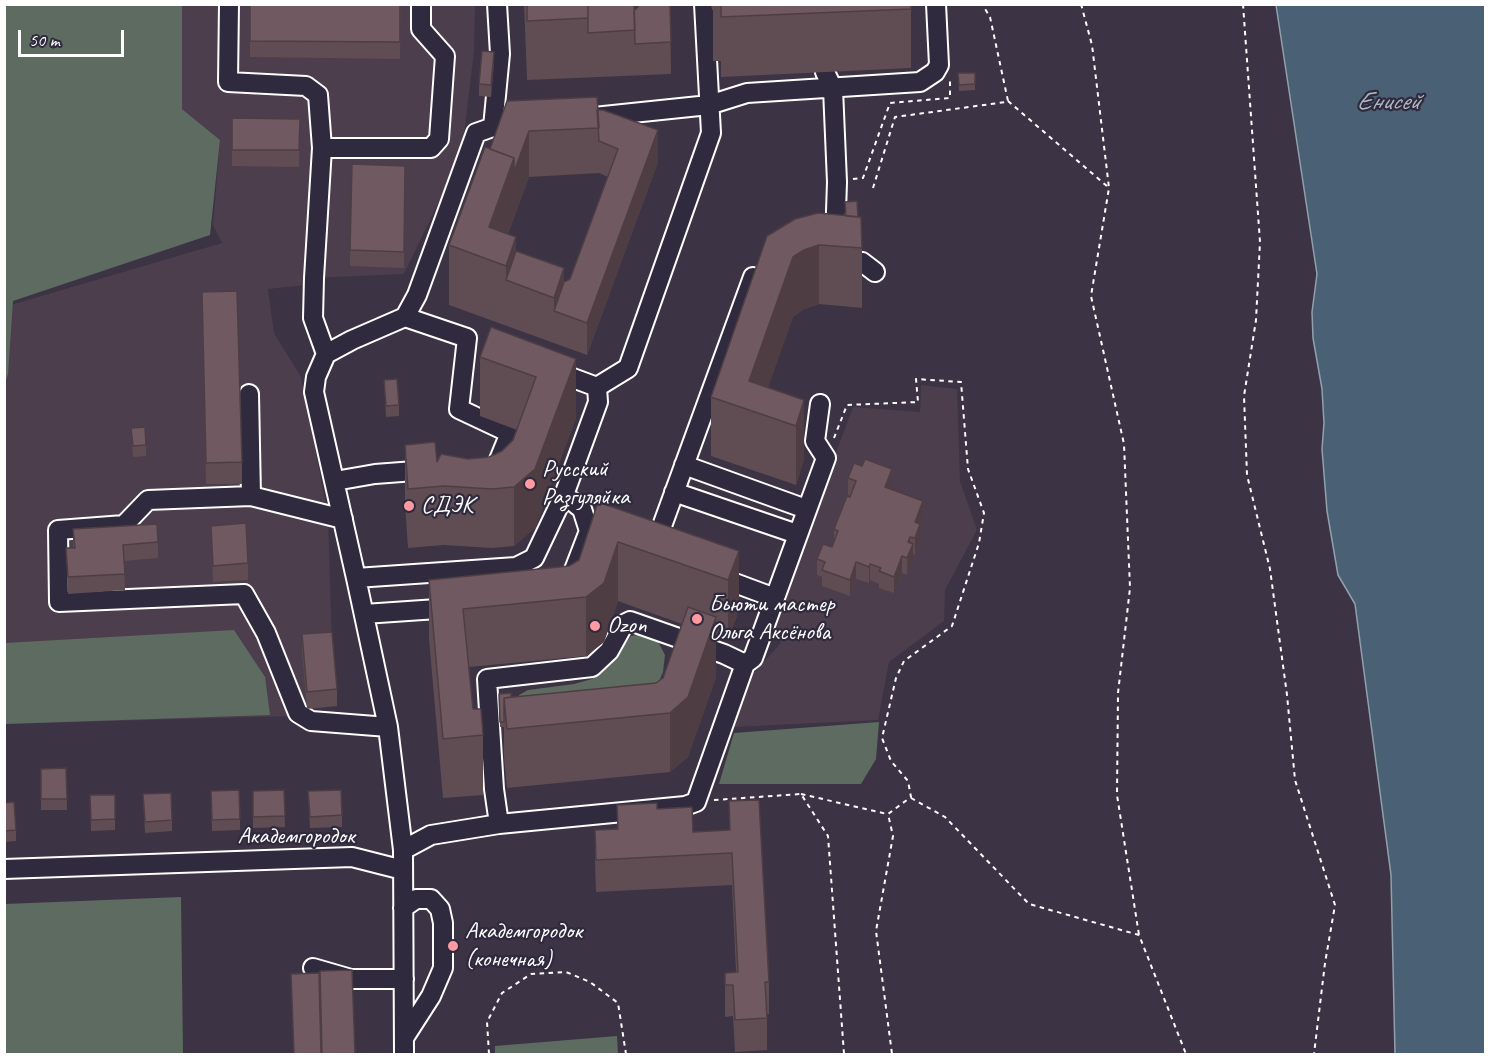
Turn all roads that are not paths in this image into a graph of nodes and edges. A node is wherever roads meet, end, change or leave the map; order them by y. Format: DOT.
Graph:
graph roads {
  1 [pos="229,4"];
  2 [pos="421,4"];
  3 [pos="497,4"];
  4 [pos="704,4"];
  5 [pos="936,4"];
  6 [pos="829,80"];
  7 [pos="709,105"];
  8 [pos="573,119"];
  9 [pos="516,125"];
  10 [pos="493,127"];
  11 [pos="322,147"];
  12 [pos="762,258"];
  13 [pos="875,272"];
  14 [pos="405,317"];
  15 [pos="467,338"];
  16 [pos="489,346"];
  17 [pos="326,354"];
  18 [pos="543,367"];
  19 [pos="597,387"];
  20 [pos="249,394"];
  21 [pos="820,405"];
  22 [pos="684,465"];
  23 [pos="335,481"];
  24 [pos="482,483"];
  25 [pos="439,489"];
  26 [pos="674,492"];
  27 [pos="564,495"];
  28 [pos="251,496"];
  29 [pos="806,509"];
  30 [pos="343,519"];
  31 [pos="662,526"];
  32 [pos="589,531"];
  33 [pos="797,534"];
  34 [pos="631,546"];
  35 [pos="697,569"];
  36 [pos="356,578"];
  37 [pos="775,598"];
  38 [pos="556,599"];
  39 [pos="474,606"];
  40 [pos="364,614"];
  41 [pos="690,641"];
  42 [pos="681,661"];
  43 [pos="745,664"];
  44 [pos="388,727"];
  45 [pos="513,746"];
  46 [pos="491,747"];
  47 [pos="499,824"];
  48 [pos="403,850"];
  49 [pos="4,869"];
  50 [pos="403,870"];
  51 [pos="403,908"];
  52 [pos="313,968"];
  53 [pos="404,979"];
  54 [pos="404,1046"];
  1 -- 11 [label="street"];
  2 -- 11 [label="street"];
  3 -- 10 [label="street"];
  4 -- 7 [label="street"];
  5 -- 6 [label="street"];
  6 -- 7 [label="street"];
  6 -- 13 [label="street"];
  7 -- 8 [label="street"];
  7 -- 19 [label="street"];
  9 -- 10 [label="street"];
  10 -- 14 [label="street"];
  11 -- 17 [label="street"];
  12 -- 22 [label="street"];
  14 -- 15 [label="street"];
  14 -- 17 [label="street"];
  15 -- 16 [label="street"];
  15 -- 24 [label="street"];
  17 -- 23 [label="street"];
  18 -- 19 [label="street"];
  19 -- 27 [label="street"];
  20 -- 28 [label="street"];
  21 -- 29 [label="street"];
  22 -- 26 [label="street"];
  22 -- 29 [label="street"];
  23 -- 25 [label="street"];
  23 -- 30 [label="street"];
  26 -- 31 [label="street"];
  26 -- 33 [label="street"];
  27 -- 32 [label="street"];
  27 -- 36 [label="street"];
  28 -- 30 [label="street"];
  28 -- 44 [label="street"];
  29 -- 33 [label="street"];
  30 -- 36 [label="street"];
  32 -- 34 [label="street"];
  32 -- 38 [label="street"];
  33 -- 37 [label="street"];
  35 -- 37 [label="street"];
  36 -- 40 [label="street"];
  37 -- 43 [label="street"];
  39 -- 40 [label="street"];
  40 -- 44 [label="street"];
  41 -- 42 [label="street"];
  41 -- 43 [label="street"];
  41 -- 46 [label="street"];
  43 -- 47 [label="street"];
  44 -- 48 [label="street"];
  45 -- 46 [label="street"];
  46 -- 47 [label="street"];
  47 -- 48 [label="street"];
  48 -- 50 [label="street"];
  49 -- 50 [label="street, Академгородок"];
  50 -- 51 [label="street"];
  51 -- 53 [label="street"];
  51 -- 54 [label="street"];
  52 -- 53 [label="street"];
  53 -- 54 [label="street"];
}
